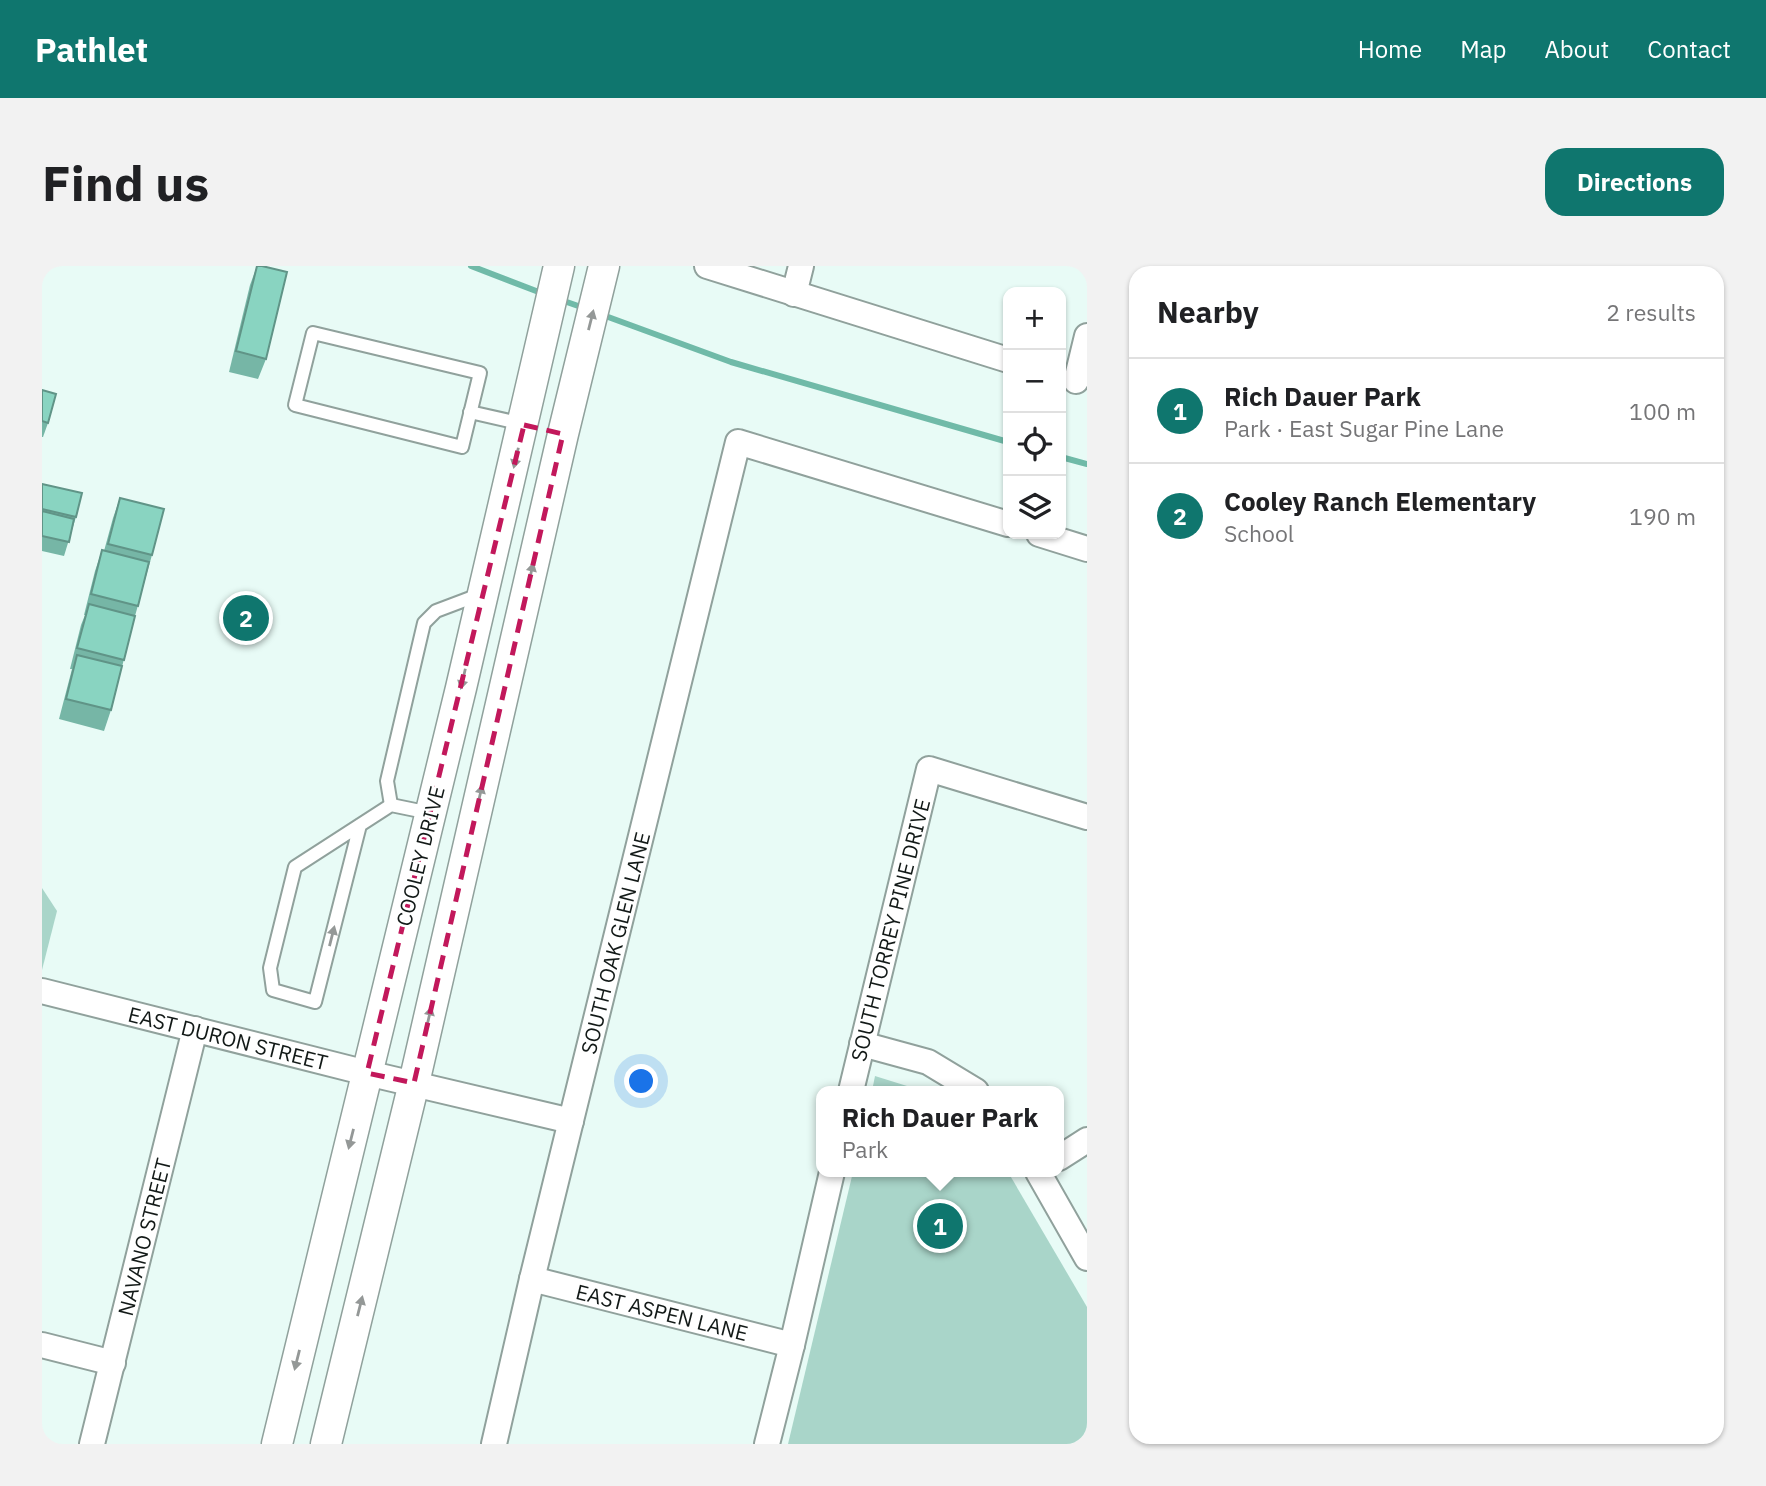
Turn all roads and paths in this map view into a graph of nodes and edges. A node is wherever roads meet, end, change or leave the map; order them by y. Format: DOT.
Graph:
graph roads {
  1 [pos="559,266"];
  2 [pos="604,266"];
  3 [pos="707,266"];
  4 [pos="801,266"];
  5 [pos="794,294"];
  6 [pos="1087,336"];
  7 [pos="1003,358"];
  8 [pos="1074,381"];
  9 [pos="470,412"];
  10 [pos="524,425"];
  11 [pos="563,435"];
  12 [pos="1003,522"];
  13 [pos="1056,539"];
  14 [pos="1087,548"];
  15 [pos="484,593"];
  16 [pos="391,805"];
  17 [pos="430,814"];
  18 [pos="1087,817"];
  19 [pos="360,825"];
  20 [pos="42,991"];
  21 [pos="195,1029"];
  22 [pos="862,1044"];
  23 [pos="367,1073"];
  24 [pos="414,1083"];
  25 [pos="852,1086"];
  26 [pos="968,1086"];
  27 [pos="571,1121"];
  28 [pos="1087,1140"];
  29 [pos="1064,1155"];
  30 [pos="831,1177"];
  31 [pos="1042,1177"];
  32 [pos="1087,1258"];
  33 [pos="532,1279"];
  34 [pos="42,1345"];
  35 [pos="792,1345"];
  36 [pos="113,1363"];
  37 [pos="92,1444"];
  38 [pos="277,1444"];
  39 [pos="326,1444"];
  40 [pos="494,1444"];
  41 [pos="767,1444"];
  1 -- 10 [label="street, COOLEY DRIVE"];
  11 -- 2 [label="street, COOLEY DRIVE, one-way"];
  3 -- 5 [label="street"];
  4 -- 5 [label="street"];
  5 -- 7 [label="street"];
  6 -- 8 [label="street"];
  9 -- 9 [label="lane"];
  9 -- 10 [label="lane"];
  10 -- 11 [label="street"];
  10 -- 15 [label="street, COOLEY DRIVE, one-way"];
  24 -- 11 [label="street, COOLEY DRIVE, one-way"];
  12 -- 27 [label="street, SOUTH OAK GLEN LANE"];
  13 -- 14 [label="street"];
  15 -- 16 [label="lane"];
  15 -- 17 [label="street, COOLEY DRIVE, one-way"];
  16 -- 17 [label="lane"];
  16 -- 19 [label="lane"];
  17 -- 23 [label="street, COOLEY DRIVE"];
  18 -- 22 [label="street, SOUTH TORREY PINE DRIVE"];
  19 -- 19 [label="lane, one-way"];
  20 -- 21 [label="street, EAST DURON STREET"];
  21 -- 23 [label="street, EAST DURON STREET"];
  21 -- 36 [label="street, NAVANO STREET"];
  22 -- 25 [label="street, SOUTH TORREY PINE DRIVE"];
  22 -- 26 [label="street"];
  23 -- 24 [label="street, EAST DURON STREET"];
  23 -- 38 [label="street, COOLEY DRIVE, one-way"];
  24 -- 27 [label="street, EAST DURON STREET"];
  39 -- 24 [label="street, COOLEY DRIVE, one-way"];
  27 -- 33 [label="street, SOUTH OAK GLEN LANE"];
  28 -- 29 [label="street"];
  30 -- 35 [label="street"];
  31 -- 32 [label="street"];
  33 -- 35 [label="street, EAST ASPEN LANE"];
  33 -- 40 [label="street, SOUTH OAK GLEN LANE"];
  34 -- 36 [label="street"];
  35 -- 41 [label="street"];
  36 -- 37 [label="street, NAVANO STREET"];
}
